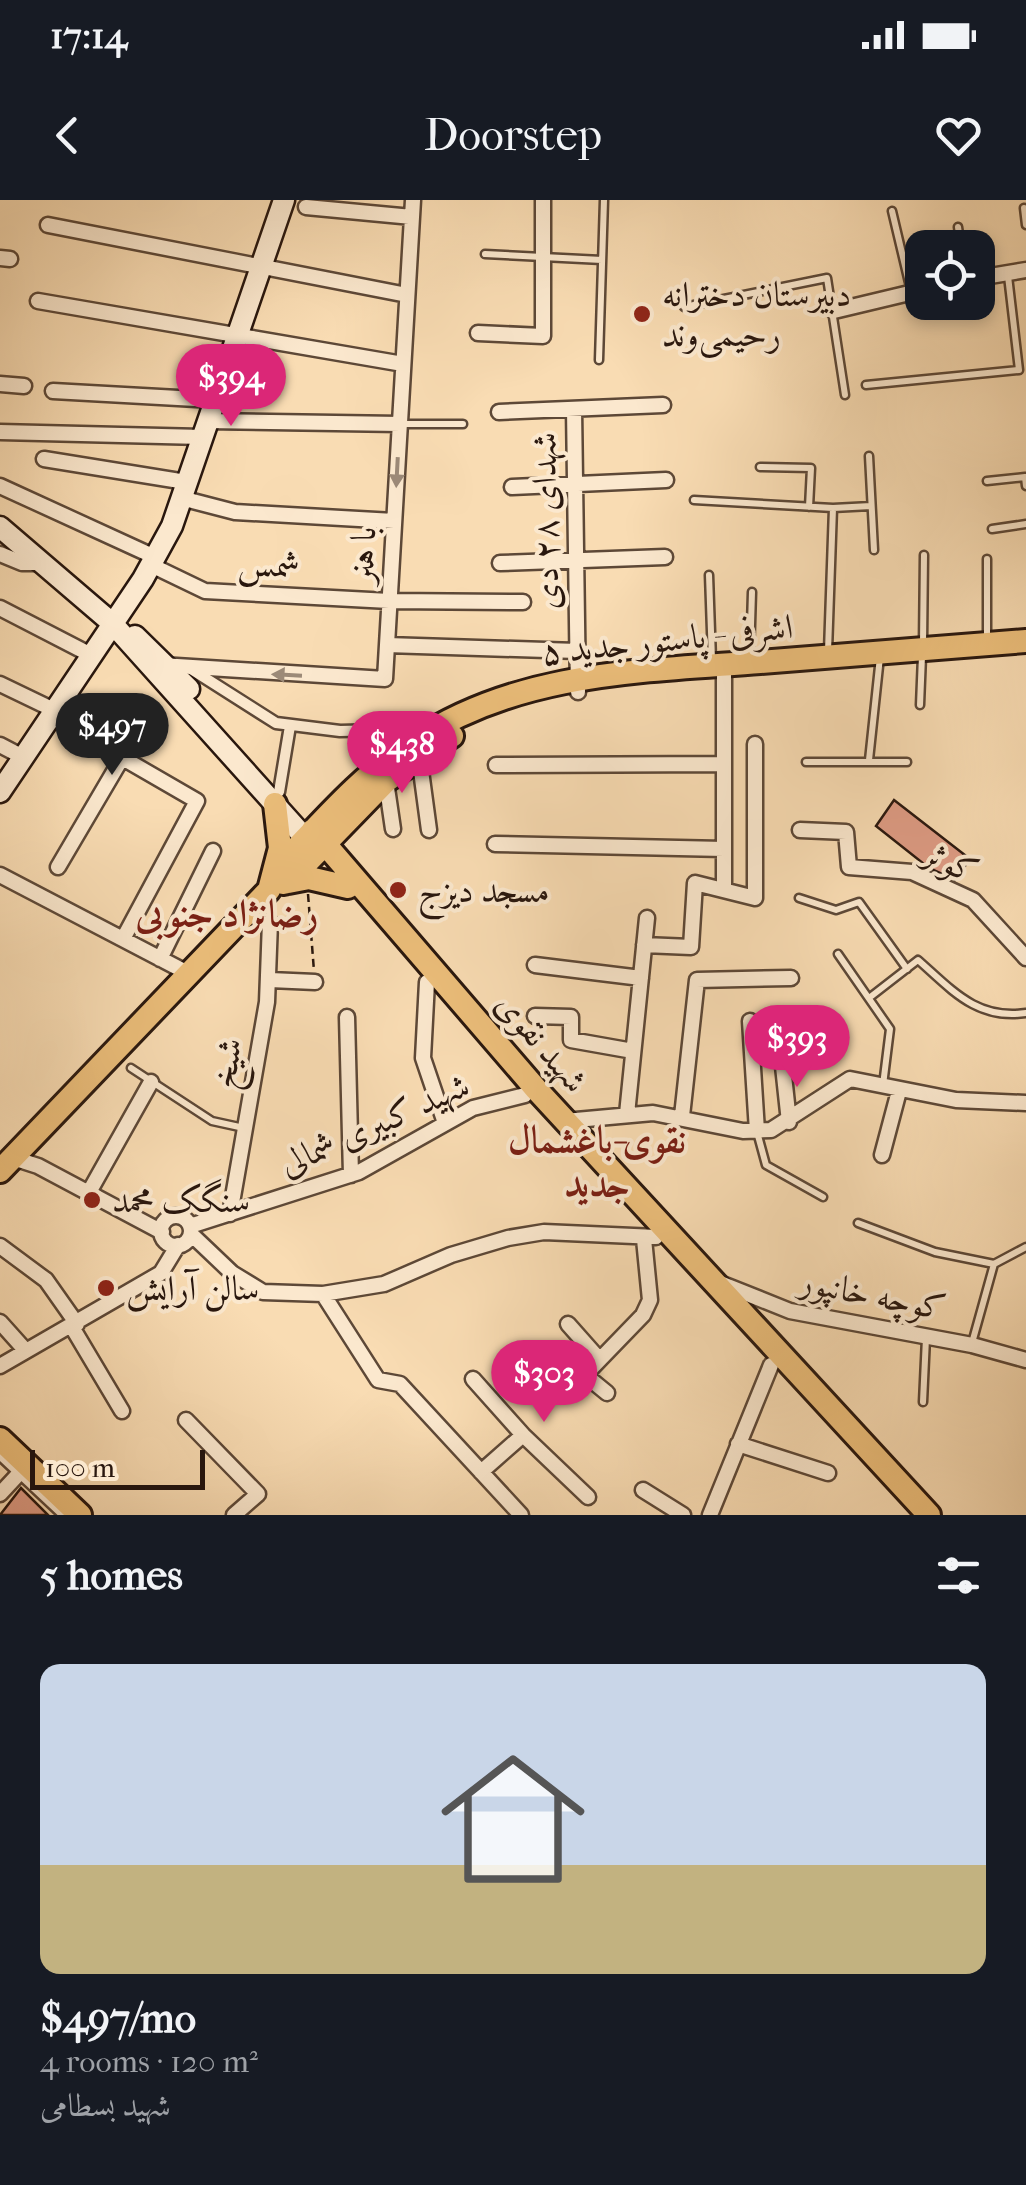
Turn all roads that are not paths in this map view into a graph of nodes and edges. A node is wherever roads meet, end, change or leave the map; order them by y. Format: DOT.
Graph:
graph roads {
  1 [pos="284,200"];
  2 [pos="413,200"];
  3 [pos="543,200"];
  4 [pos="604,200"];
  5 [pos="306,207"];
  6 [pos="1024,208"];
  7 [pos="892,212"];
  8 [pos="412,218"];
  9 [pos="48,225"];
  10 [pos="1026,225"];
  11 [pos="958,227"];
  12 [pos="958,230"];
  13 [pos="485,254"];
  14 [pos="905,254"];
  15 [pos="543,257"];
  16 [pos="602,260"];
  17 [pos="260,264"];
  18 [pos="1026,270"];
  19 [pos="1007,271"];
  20 [pos="995,274"];
  21 [pos="407,295"];
  22 [pos="905,295"];
  23 [pos="38,301"];
  24 [pos="684,307"];
  25 [pos="834,311"];
  26 [pos="478,333"];
  27 [pos="236,336"];
  28 [pos="599,360"];
  29 [pos="403,364"];
  30 [pos="0,384"];
  31 [pos="24,386"];
  32 [pos="866,386"];
  33 [pos="52,391"];
  34 [pos="845,395"];
  35 [pos="214,400"];
  36 [pos="663,405"];
  37 [pos="574,409"];
  38 [pos="499,412"];
  39 [pos="400,424"];
  40 [pos="463,424"];
  41 [pos="205,429"];
  42 [pos="0,432"];
  43 [pos="868,456"];
  44 [pos="44,460"];
  45 [pos="760,468"];
  46 [pos="666,480"];
  47 [pos="987,481"];
  48 [pos="575,484"];
  49 [pos="0,486"];
  50 [pos="1026,486"];
  51 [pos="512,488"];
  52 [pos="184,490"];
  53 [pos="694,500"];
  54 [pos="872,506"];
  55 [pos="809,507"];
  56 [pos="833,508"];
  57 [pos="394,521"];
  58 [pos="1026,524"];
  59 [pos="0,527"];
  60 [pos="992,528"];
  61 [pos="874,550"];
  62 [pos="0,554"];
  63 [pos="924,554"];
  64 [pos="665,557"];
  65 [pos="987,558"];
  66 [pos="153,561"];
  67 [pos="576,562"];
  68 [pos="42,563"];
  69 [pos="500,563"];
  70 [pos="709,575"];
  71 [pos="752,592"];
  72 [pos="390,601"];
  73 [pos="523,602"];
  74 [pos="0,608"];
  75 [pos="112,623"];
  76 [pos="1026,640"];
  77 [pos="987,644"];
  78 [pos="387,645"];
  79 [pos="577,651"];
  80 [pos="1026,652"];
  81 [pos="91,654"];
  82 [pos="922,655"];
  83 [pos="828,657"];
  84 [pos="880,659"];
  85 [pos="749,663"];
  86 [pos="168,665"];
  87 [pos="720,669"];
  88 [pos="0,684"];
  89 [pos="578,685"];
  90 [pos="920,704"];
  91 [pos="52,713"];
  92 [pos="290,726"];
  93 [pos="434,729"];
  94 [pos="755,744"];
  95 [pos="0,745"];
  96 [pos="419,756"];
  97 [pos="23,757"];
  98 [pos="122,758"];
  99 [pos="869,760"];
  100 [pos="806,762"];
  101 [pos="908,762"];
  102 [pos="724,764"];
  103 [pos="496,765"];
  104 [pos="386,782"];
  105 [pos="0,792"];
  106 [pos="277,798"];
  107 [pos="355,810"];
  108 [pos="394,829"];
  109 [pos="429,830"];
  110 [pos="800,830"];
  111 [pos="315,841"];
  112 [pos="494,844"];
  113 [pos="724,849"];
  114 [pos="214,850"];
  115 [pos="58,867"];
  116 [pos="0,874"];
  117 [pos="347,878"];
  118 [pos="285,882"];
  119 [pos="724,888"];
  120 [pos="799,898"];
  121 [pos="646,918"];
  122 [pos="270,922"];
  123 [pos="122,939"];
  124 [pos="644,945"];
  125 [pos="838,954"];
  126 [pos="160,958"];
  127 [pos="1026,958"];
  128 [pos="535,965"];
  129 [pos="907,969"];
  130 [pos="182,970"];
  131 [pos="640,978"];
  132 [pos="791,978"];
  133 [pos="270,980"];
  134 [pos="315,982"];
  135 [pos="427,982"];
  136 [pos="868,998"];
  137 [pos="1026,1013"];
  138 [pos="535,1016"];
  139 [pos="347,1017"];
  140 [pos="750,1021"];
  141 [pos="633,1051"];
  142 [pos="782,1056"];
  143 [pos="132,1068"];
  144 [pos="151,1082"];
  145 [pos="883,1086"];
  146 [pos="899,1091"];
  147 [pos="526,1095"];
  148 [pos="1026,1103"];
  149 [pos="627,1114"];
  150 [pos="682,1116"];
  151 [pos="565,1121"];
  152 [pos="789,1122"];
  153 [pos="445,1123"];
  154 [pos="245,1128"];
  155 [pos="757,1131"];
  156 [pos="882,1155"];
  157 [pos="2,1161"];
  158 [pos="351,1174"];
  159 [pos="88,1194"];
  160 [pos="823,1197"];
  161 [pos="230,1214"];
  162 [pos="858,1222"];
  163 [pos="190,1230"];
  164 [pos="162,1232"];
  165 [pos="650,1238"];
  166 [pos="0,1246"];
  167 [pos="178,1246"];
  168 [pos="1026,1248"];
  169 [pos="994,1264"];
  170 [pos="710,1280"];
  171 [pos="323,1294"];
  172 [pos="0,1322"];
  173 [pos="568,1324"];
  174 [pos="74,1326"];
  175 [pos="926,1337"];
  176 [pos="972,1345"];
  177 [pos="26,1351"];
  178 [pos="599,1359"];
  179 [pos="1026,1360"];
  180 [pos="0,1366"];
  181 [pos="772,1366"];
  182 [pos="474,1379"];
  183 [pos="606,1393"];
  184 [pos="923,1402"];
  185 [pos="122,1411"];
  186 [pos="186,1420"];
  187 [pos="523,1436"];
  188 [pos="0,1439"];
  189 [pos="738,1444"];
  190 [pos="0,1457"];
  191 [pos="22,1469"];
  192 [pos="481,1472"];
  193 [pos="828,1473"];
  194 [pos="644,1490"];
  195 [pos="0,1494"];
  196 [pos="588,1497"];
  197 [pos="62,1515"];
  198 [pos="80,1515"];
  199 [pos="234,1515"];
  200 [pos="520,1515"];
  201 [pos="684,1515"];
  202 [pos="710,1515"];
  203 [pos="912,1515"];
  204 [pos="929,1515"];
  1 -- 17 [label="main road"];
  2 -- 8 [label="street, با هنر"];
  3 -- 15 [label="street"];
  4 -- 16 [label="lane"];
  5 -- 8 [label="street"];
  6 -- 10 [label="lane"];
  7 -- 14 [label="lane"];
  8 -- 21 [label="street, با هنر"];
  9 -- 17 [label="street"];
  11 -- 12 [label="lane"];
  13 -- 15 [label="lane"];
  15 -- 16 [label="lane"];
  15 -- 26 [label="street"];
  16 -- 28 [label="lane"];
  17 -- 21 [label="street"];
  17 -- 27 [label="main road"];
  18 -- 19 [label="street"];
  19 -- 20 [label="street"];
  19 -- 32 [label="lane"];
  21 -- 29 [label="street, با هنر"];
  22 -- 25 [label="street"];
  23 -- 27 [label="street"];
  24 -- 25 [label="lane"];
  25 -- 34 [label="lane"];
  27 -- 29 [label="street"];
  27 -- 35 [label="main road"];
  29 -- 39 [label="street, با هنر"];
  30 -- 31 [label="street"];
  33 -- 35 [label="street"];
  35 -- 41 [label="main road"];
  36 -- 37 [label="street"];
  37 -- 38 [label="street"];
  37 -- 48 [label="street, شهدای ۲۸ دی"];
  39 -- 40 [label="lane"];
  39 -- 41 [label="street"];
  39 -- 57 [label="street, با هنر, one-way"];
  41 -- 42 [label="street"];
  41 -- 52 [label="main road"];
  43 -- 54 [label="lane"];
  44 -- 52 [label="street"];
  45 -- 55 [label="lane"];
  46 -- 48 [label="street"];
  47 -- 50 [label="lane"];
  48 -- 51 [label="street"];
  48 -- 67 [label="street, شهدای ۲۸ دی"];
  49 -- 66 [label="street, شمس"];
  52 -- 57 [label="street"];
  52 -- 66 [label="main road"];
  53 -- 55 [label="lane"];
  54 -- 56 [label="lane"];
  54 -- 61 [label="lane"];
  55 -- 56 [label="lane"];
  56 -- 83 [label="lane"];
  57 -- 72 [label="street, با هنر"];
  58 -- 60 [label="lane"];
  59 -- 68 [label="main road"];
  62 -- 68 [label="street"];
  63 -- 82 [label="lane"];
  64 -- 67 [label="street"];
  65 -- 77 [label="lane"];
  66 -- 72 [label="street, شمس"];
  66 -- 75 [label="main road"];
  67 -- 69 [label="street"];
  67 -- 79 [label="street, شهدای ۲۸ دی"];
  68 -- 75 [label="main road"];
  70 -- 87 [label="lane"];
  71 -- 85 [label="lane"];
  72 -- 73 [label="street, شمس"];
  72 -- 78 [label="street, با هنر"];
  74 -- 81 [label="street"];
  75 -- 81 [label="main road"];
  75 -- 86 [label="main road"];
  76 -- 77 [label="main road, اشرفی - پاستور جدید ۵"];
  77 -- 82 [label="main road, اشرفی - پاستور جدید ۵"];
  78 -- 79 [label="street"];
  78 -- 86 [label="street, با هنر, one-way"];
  79 -- 89 [label="street, شهدای ۲۸ دی"];
  80 -- 82 [label="main road, اشرفی - پاستور جدید ۵"];
  81 -- 91 [label="main road"];
  82 -- 84 [label="main road, اشرفی - پاستور جدید ۵"];
  82 -- 90 [label="lane"];
  83 -- 84 [label="main road, اشرفی - پاستور جدید ۵"];
  83 -- 85 [label="main road, اشرفی - پاستور جدید ۵"];
  84 -- 87 [label="main road, اشرفی - پاستور جدید ۵"];
  84 -- 99 [label="lane"];
  85 -- 87 [label="main road, اشرفی - پاستور جدید ۵"];
  86 -- 92 [label="street"];
  86 -- 106 [label="main road"];
  87 -- 89 [label="main road, اشرفی - پاستور جدید ۵"];
  87 -- 102 [label="street"];
  88 -- 91 [label="street"];
  89 -- 93 [label="main road, اشرفی - پاستور جدید ۵"];
  89 -- 96 [label="main road, اشرفی - پاستور جدید ۵"];
  91 -- 97 [label="main road"];
  91 -- 98 [label="street"];
  92 -- 93 [label="street"];
  92 -- 106 [label="street"];
  93 -- 111 [label="main road, اشرفی - پاستور جدید ۵"];
  94 -- 119 [label="street"];
  95 -- 97 [label="street"];
  96 -- 104 [label="main road, اشرفی - پاستور جدید ۵"];
  96 -- 109 [label="street"];
  97 -- 105 [label="main road"];
  98 -- 115 [label="street"];
  98 -- 123 [label="street"];
  99 -- 100 [label="lane"];
  99 -- 101 [label="lane"];
  102 -- 103 [label="street"];
  102 -- 113 [label="street"];
  104 -- 107 [label="main road, اشرفی - پاستور جدید ۵"];
  104 -- 108 [label="street"];
  106 -- 111 [label="main road"];
  106 -- 118 [label="main road"];
  107 -- 111 [label="main road, اشرفی - پاستور جدید ۵"];
  107 -- 117 [label="main road"];
  110 -- 127 [label="street, کوثر"];
  111 -- 117 [label="main road, شهید نقوی"];
  111 -- 118 [label="main road"];
  112 -- 113 [label="street"];
  113 -- 119 [label="street"];
  114 -- 126 [label="street"];
  116 -- 123 [label="street"];
  117 -- 118 [label="main road"];
  117 -- 135 [label="main road, شهید نقوی"];
  117 -- 151 [label="main road, شهید نقوی"];
  118 -- 157 [label="main road"];
  119 -- 124 [label="street"];
  120 -- 129 [label="lane"];
  121 -- 124 [label="street"];
  122 -- 133 [label="street, شیخ"];
  123 -- 126 [label="street"];
  124 -- 131 [label="street"];
  125 -- 136 [label="lane"];
  126 -- 130 [label="street"];
  128 -- 131 [label="street"];
  129 -- 136 [label="lane"];
  129 -- 137 [label="lane"];
  131 -- 141 [label="street"];
  132 -- 150 [label="street"];
  133 -- 134 [label="street"];
  133 -- 154 [label="street, شیخ"];
  135 -- 147 [label="main road, شهید نقوی"];
  135 -- 153 [label="street"];
  136 -- 145 [label="lane"];
  138 -- 141 [label="street"];
  139 -- 158 [label="street"];
  140 -- 155 [label="street"];
  141 -- 149 [label="street"];
  142 -- 152 [label="street"];
  143 -- 144 [label="lane"];
  144 -- 154 [label="lane"];
  144 -- 159 [label="street"];
  145 -- 146 [label="street"];
  145 -- 152 [label="street"];
  146 -- 148 [label="street"];
  146 -- 156 [label="street"];
  147 -- 153 [label="street, شهید کبیری شمالی"];
  147 -- 165 [label="main road, شهید نقوی"];
  149 -- 150 [label="street"];
  149 -- 151 [label="street"];
  150 -- 155 [label="street"];
  151 -- 170 [label="main road, شهید نقوی"];
  152 -- 155 [label="street"];
  153 -- 158 [label="street, شهید کبیری شمالی"];
  154 -- 161 [label="street, شیخ"];
  155 -- 160 [label="lane"];
  157 -- 159 [label="street"];
  158 -- 161 [label="street, شهید کبیری شمالی"];
  159 -- 164 [label="street"];
  161 -- 163 [label="street, شهید کبیری شمالی"];
  162 -- 169 [label="lane"];
  163 -- 164 [label="street"];
  163 -- 167 [label="street"];
  163 -- 171 [label="street"];
  164 -- 167 [label="street"];
  165 -- 171 [label="street"];
  165 -- 178 [label="street"];
  165 -- 181 [label="main road, شهید نقوی"];
  166 -- 174 [label="street"];
  167 -- 174 [label="street"];
  168 -- 169 [label="lane"];
  169 -- 176 [label="lane"];
  170 -- 175 [label="street, کوچه خانپور"];
  170 -- 204 [label="main road, شهید نقوی"];
  171 -- 192 [label="street"];
  172 -- 177 [label="street"];
  173 -- 178 [label="street"];
  174 -- 177 [label="street"];
  174 -- 185 [label="street"];
  175 -- 176 [label="street, کوچه خانپور"];
  175 -- 184 [label="lane"];
  176 -- 179 [label="street, کوچه خانپور"];
  177 -- 180 [label="street"];
  178 -- 183 [label="street"];
  181 -- 189 [label="street"];
  181 -- 203 [label="main road, شهید نقوی"];
  182 -- 187 [label="street"];
  186 -- 199 [label="street"];
  187 -- 192 [label="street"];
  187 -- 196 [label="street"];
  188 -- 191 [label="main road"];
  189 -- 193 [label="street"];
  189 -- 202 [label="street"];
  190 -- 191 [label="lane"];
  191 -- 195 [label="street"];
  191 -- 197 [label="lane"];
  191 -- 198 [label="main road"];
  192 -- 200 [label="street"];
  194 -- 201 [label="street"];
}
